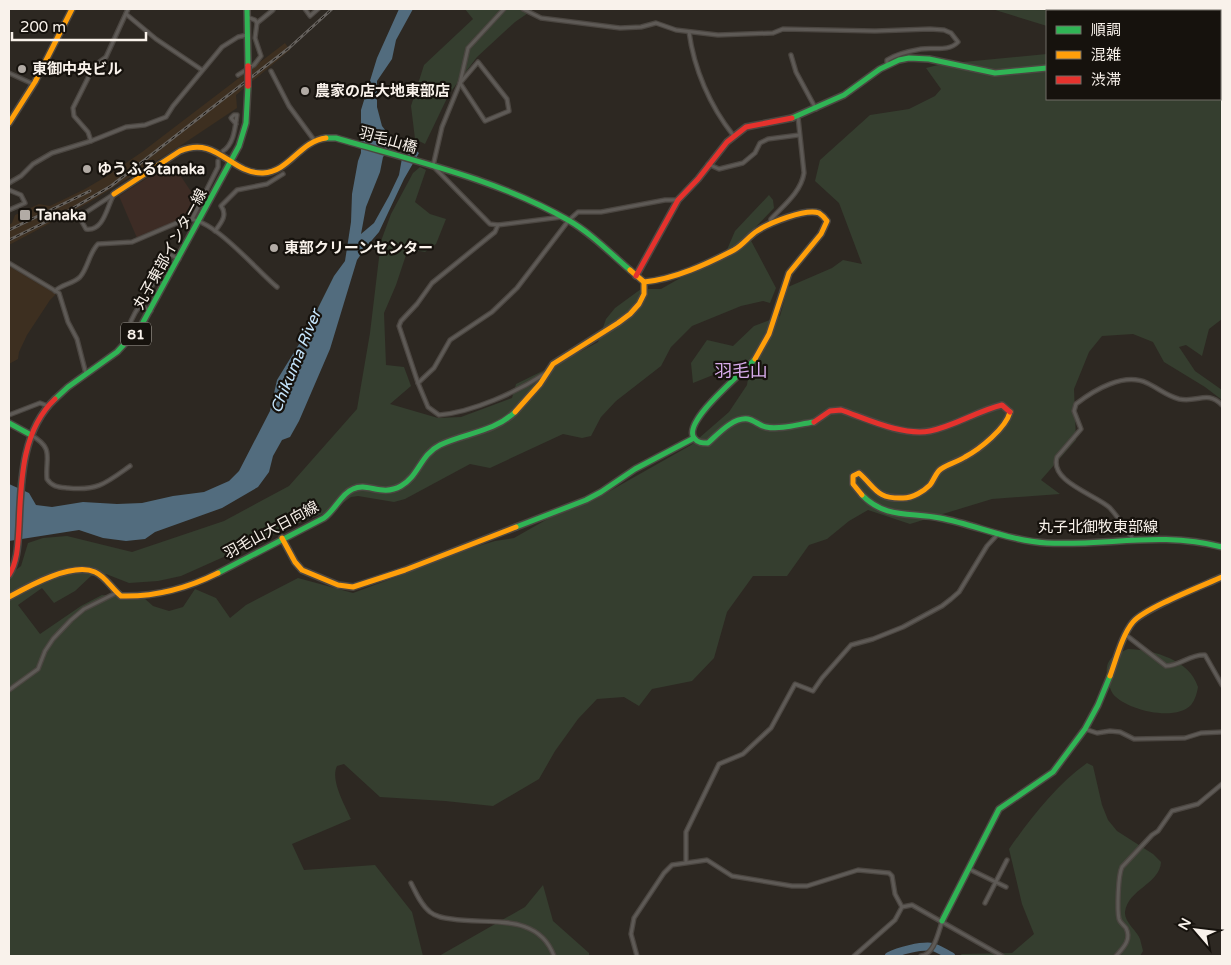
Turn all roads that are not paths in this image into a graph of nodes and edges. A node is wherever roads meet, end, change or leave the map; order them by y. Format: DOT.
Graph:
graph roads {
  1 [pos="72,9"];
  2 [pos="128,9"];
  3 [pos="247,9"];
  4 [pos="304,9"];
  5 [pos="318,9"];
  6 [pos="504,9"];
  7 [pos="523,9"];
  8 [pos="273,10"];
  9 [pos="126,14"];
  10 [pos="247,17"];
  11 [pos="256,23"];
  12 [pos="689,32"];
  13 [pos="248,35"];
  14 [pos="791,55"];
  15 [pos="887,64"];
  16 [pos="1046,68"];
  17 [pos="202,70"];
  18 [pos="271,71"];
  19 [pos="9,73"];
  20 [pos="238,75"];
  21 [pos="460,83"];
  22 [pos="33,84"];
  23 [pos="816,109"];
  24 [pos="798,116"];
  25 [pos="9,124"];
  26 [pos="236,124"];
  27 [pos="799,135"];
  28 [pos="734,136"];
  29 [pos="314,140"];
  30 [pos="91,141"];
  31 [pos="223,151"];
  32 [pos="218,161"];
  33 [pos="231,162"];
  34 [pos="708,164"];
  35 [pos="433,166"];
  36 [pos="283,174"];
  37 [pos="9,183"];
  38 [pos="9,190"];
  39 [pos="114,194"];
  40 [pos="104,200"];
  41 [pos="678,200"];
  42 [pos="108,204"];
  43 [pos="9,210"];
  44 [pos="563,217"];
  45 [pos="192,218"];
  46 [pos="569,220"];
  47 [pos="199,222"];
  48 [pos="769,224"];
  49 [pos="498,225"];
  50 [pos="215,232"];
  51 [pos="179,259"];
  52 [pos="9,263"];
  53 [pos="636,276"];
  54 [pos="644,282"];
  55 [pos="277,287"];
  56 [pos="55,291"];
  57 [pos="140,305"];
  58 [pos="151,311"];
  59 [pos="132,322"];
  60 [pos="141,326"];
  61 [pos="129,342"];
  62 [pos="546,373"];
  63 [pos="86,375"];
  64 [pos="418,383"];
  65 [pos="1222,405"];
  66 [pos="48,406"];
  67 [pos="9,415"];
  68 [pos="9,424"];
  69 [pos="31,435"];
  70 [pos="694,438"];
  71 [pos="130,466"];
  72 [pos="1000,533"];
  73 [pos="282,538"];
  74 [pos="1133,540"];
  75 [pos="1222,547"];
  76 [pos="9,576"];
  77 [pos="1222,577"];
  78 [pos="116,593"];
  79 [pos="9,597"];
  80 [pos="1126,634"];
  81 [pos="1222,685"];
  82 [pos="9,690"];
  83 [pos="1084,729"];
  84 [pos="1222,732"];
  85 [pos="1222,784"];
  86 [pos="1007,860"];
  87 [pos="686,862"];
  88 [pos="969,869"];
  89 [pos="996,882"];
  90 [pos="411,883"];
  91 [pos="1006,887"];
  92 [pos="985,903"];
  93 [pos="902,907"];
  94 [pos="942,921"];
  95 [pos="554,956"];
  96 [pos="637,956"];
  97 [pos="854,956"];
  98 [pos="921,956"];
  99 [pos="1002,956"];
  100 [pos="1116,956"];
  1 -- 22 [label="main road"];
  2 -- 9 [label="street"];
  3 -- 10 [label="main road, 丸子東部インター線 / 81"];
  4 -- 5 [label="street"];
  6 -- 21 [label="street"];
  7 -- 12 [label="street"];
  8 -- 11 [label="street"];
  9 -- 17 [label="street"];
  9 -- 30 [label="street"];
  10 -- 11 [label="street"];
  10 -- 13 [label="main road, 丸子東部インター線 / 81"];
  11 -- 20 [label="street"];
  12 -- 15 [label="street"];
  12 -- 28 [label="street"];
  13 -- 17 [label="street"];
  13 -- 33 [label="main road, 丸子東部インター線 / 81, bridge"];
  14 -- 23 [label="street"];
  15 -- 16 [label="main road"];
  15 -- 23 [label="main road"];
  17 -- 30 [label="street"];
  18 -- 29 [label="street"];
  19 -- 22 [label="street"];
  21 -- 21 [label="street"];
  21 -- 35 [label="street"];
  22 -- 25 [label="main road"];
  23 -- 24 [label="main road"];
  24 -- 27 [label="street"];
  24 -- 28 [label="main road"];
  26 -- 31 [label="street"];
  27 -- 34 [label="street"];
  27 -- 48 [label="street"];
  28 -- 34 [label="main road"];
  29 -- 33 [label="main road"];
  29 -- 35 [label="main road, 羽毛山橋"];
  30 -- 37 [label="street"];
  32 -- 45 [label="street"];
  33 -- 39 [label="main road"];
  33 -- 47 [label="main road, 丸子東部インター線 / 81"];
  34 -- 41 [label="main road"];
  35 -- 44 [label="main road"];
  35 -- 49 [label="street"];
  36 -- 50 [label="street"];
  38 -- 43 [label="street"];
  39 -- 40 [label="street"];
  39 -- 42 [label="street"];
  40 -- 42 [label="street"];
  40 -- 42 [label="street"];
  41 -- 46 [label="street"];
  41 -- 53 [label="main road"];
  44 -- 46 [label="main road"];
  44 -- 49 [label="street"];
  45 -- 47 [label="street"];
  45 -- 56 [label="street"];
  46 -- 53 [label="main road"];
  46 -- 64 [label="street"];
  47 -- 50 [label="street"];
  47 -- 51 [label="main road, 丸子東部インター線 / 81"];
  48 -- 54 [label="main road"];
  48 -- 70 [label="main road"];
  49 -- 64 [label="street"];
  50 -- 55 [label="street"];
  51 -- 57 [label="street"];
  51 -- 58 [label="main road, 丸子東部インター線 / 81"];
  52 -- 56 [label="street"];
  53 -- 54 [label="main road"];
  54 -- 62 [label="main road, 羽毛山大日向線"];
  56 -- 63 [label="street"];
  57 -- 58 [label="street"];
  57 -- 59 [label="street"];
  58 -- 60 [label="main road, 丸子東部インター線 / 81"];
  59 -- 60 [label="street"];
  59 -- 61 [label="street"];
  60 -- 61 [label="main road, 丸子東部インター線 / 81"];
  61 -- 63 [label="main road, 丸子東部インター線 / 81"];
  62 -- 64 [label="street"];
  62 -- 73 [label="main road, 羽毛山大日向線"];
  63 -- 66 [label="main road, 丸子東部インター線 / 81"];
  65 -- 74 [label="street"];
  66 -- 67 [label="street"];
  66 -- 69 [label="main road, 丸子東部インター線 / 81"];
  68 -- 69 [label="main road"];
  69 -- 71 [label="street"];
  69 -- 76 [label="main road, 丸子東部インター線 / 81"];
  70 -- 72 [label="main road, 丸子北御牧東部線"];
  70 -- 73 [label="main road"];
  72 -- 74 [label="main road, 丸子北御牧東部線"];
  72 -- 87 [label="street"];
  73 -- 78 [label="main road, 羽毛山大日向線"];
  74 -- 75 [label="main road, 丸子北御牧東部線"];
  77 -- 80 [label="main road"];
  78 -- 79 [label="main road"];
  78 -- 82 [label="street"];
  80 -- 81 [label="street"];
  80 -- 83 [label="main road"];
  83 -- 84 [label="street"];
  83 -- 88 [label="main road"];
  85 -- 100 [label="street"];
  86 -- 89 [label="street"];
  87 -- 93 [label="street"];
  87 -- 96 [label="street"];
  88 -- 89 [label="street"];
  88 -- 94 [label="main road"];
  89 -- 91 [label="street"];
  89 -- 92 [label="street"];
  90 -- 95 [label="street"];
  93 -- 94 [label="street"];
  93 -- 97 [label="street"];
  94 -- 98 [label="street"];
  94 -- 99 [label="street"];
}
